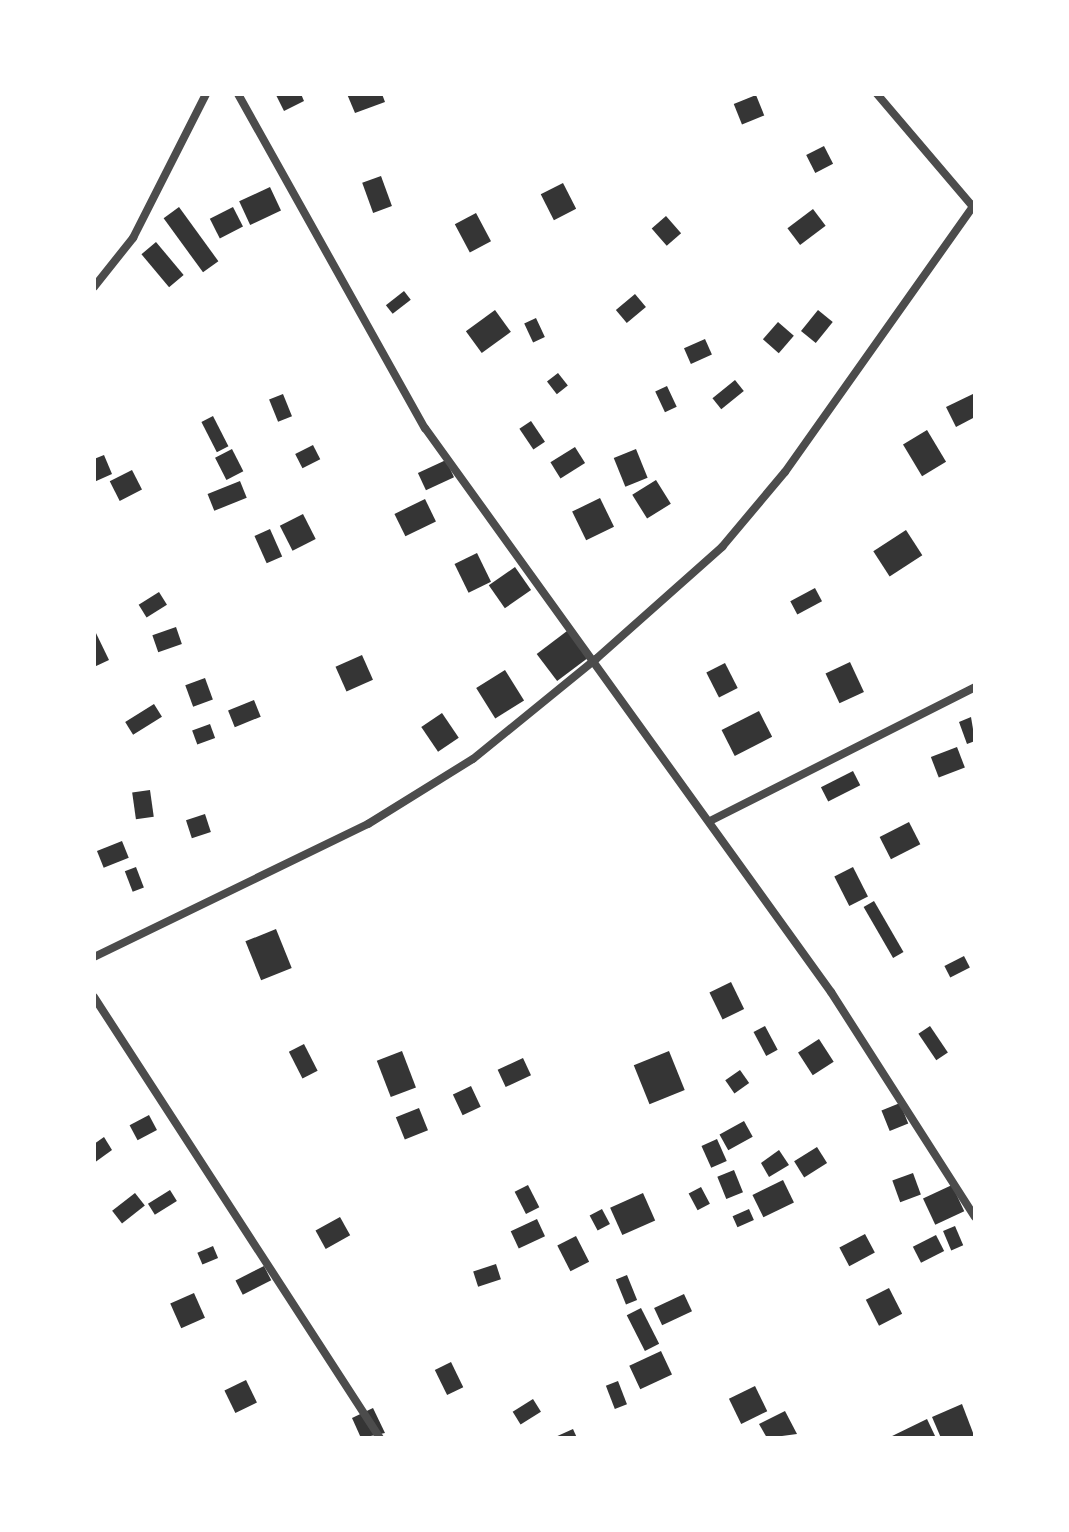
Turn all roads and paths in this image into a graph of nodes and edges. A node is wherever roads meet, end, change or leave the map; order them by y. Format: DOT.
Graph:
graph roads {
  1 [pos="206,94"];
  2 [pos="238,94"];
  3 [pos="877,94"];
  4 [pos="974,207"];
  5 [pos="94,287"];
  6 [pos="596,659"];
  7 [pos="975,687"];
  8 [pos="710,821"];
  9 [pos="94,957"];
  10 [pos="94,997"];
  11 [pos="975,1217"];
  12 [pos="380,1438"];
  1 -- 5 [label="street"];
  2 -- 6 [label="street"];
  3 -- 4 [label="street"];
  4 -- 6 [label="street"];
  6 -- 8 [label="street"];
  6 -- 9 [label="street"];
  7 -- 8 [label="street"];
  8 -- 11 [label="street"];
  10 -- 12 [label="street"];
}
